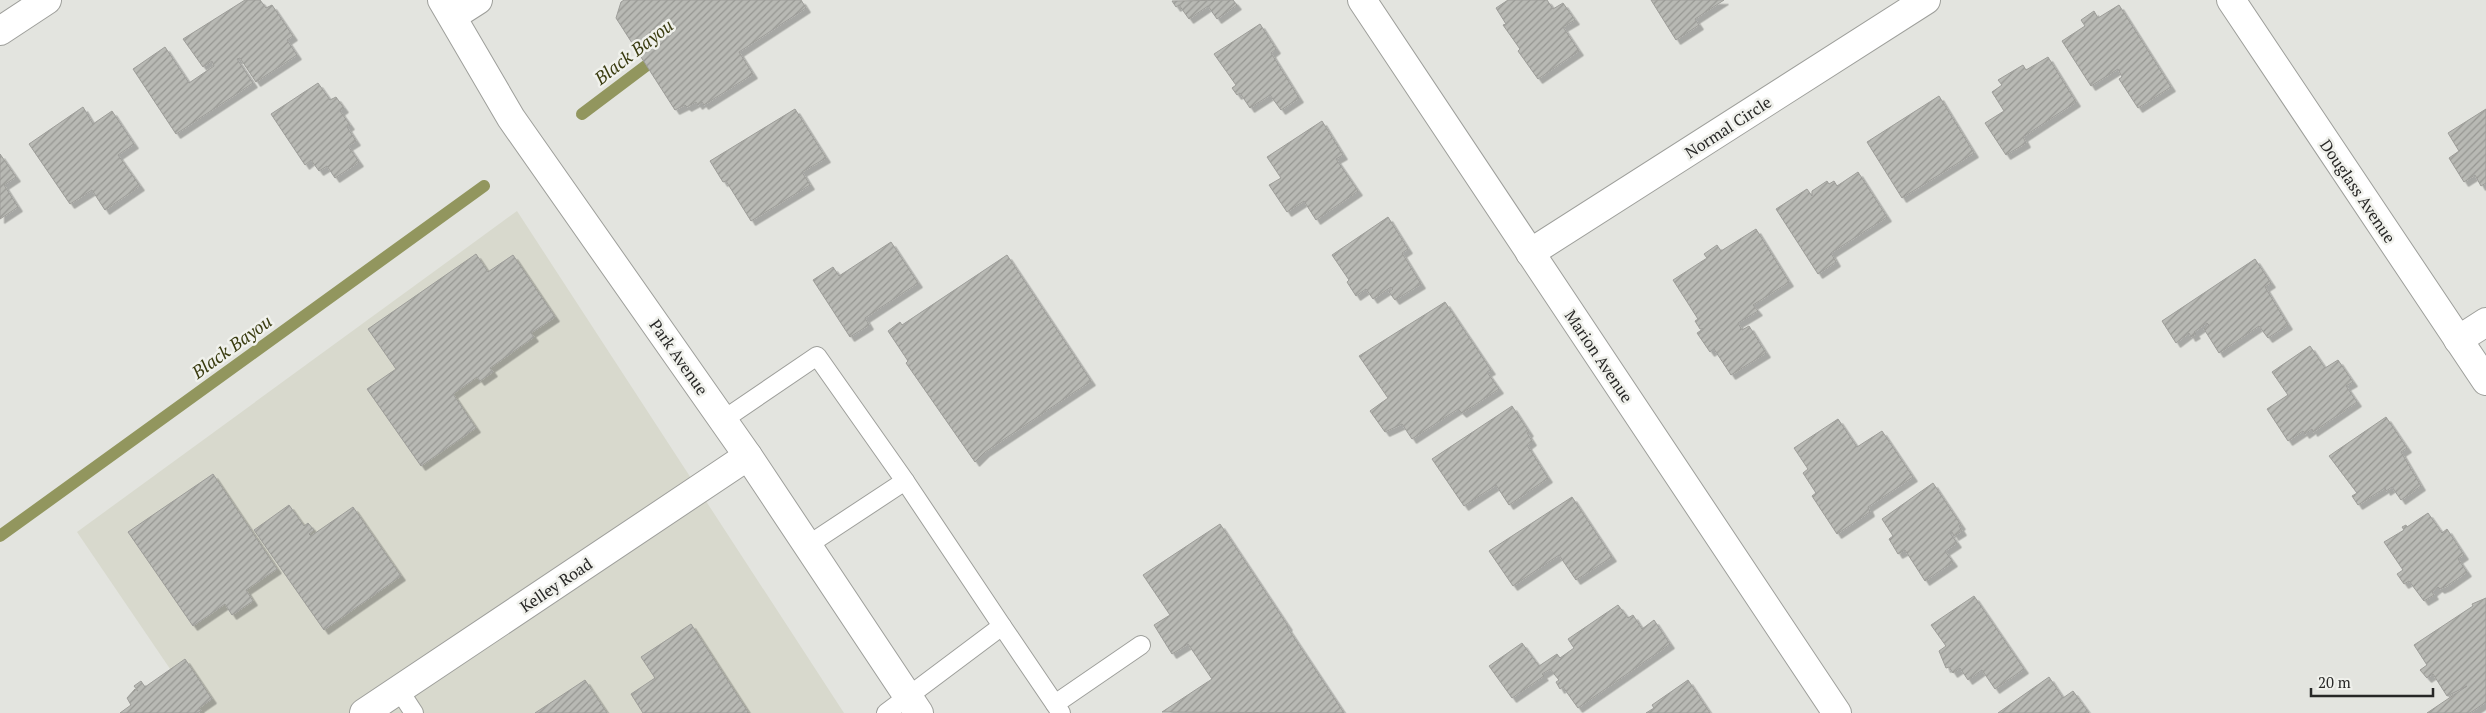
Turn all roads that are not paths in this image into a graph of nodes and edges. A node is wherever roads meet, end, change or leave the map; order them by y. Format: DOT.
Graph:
graph roads {
  1 [pos="47,0"];
  2 [pos="478,0"];
  3 [pos="1362,0"];
  4 [pos="1926,0"];
  5 [pos="2231,0"];
  6 [pos="447,8"];
  7 [pos="0,31"];
  8 [pos="1530,253"];
  9 [pos="2486,322"];
  10 [pos="2458,340"];
  11 [pos="2486,381"];
  12 [pos="723,420"];
  13 [pos="748,456"];
  14 [pos="904,481"];
  15 [pos="808,545"];
  16 [pos="1002,626"];
  17 [pos="1141,645"];
  18 [pos="399,690"];
  19 [pos="914,705"];
  20 [pos="1058,708"];
  21 [pos="364,713"];
  22 [pos="414,713"];
  23 [pos="886,713"];
  24 [pos="1837,713"];
  1 -- 7 [label="street"];
  2 -- 6 [label="street"];
  3 -- 8 [label="street, Marion Avenue"];
  4 -- 8 [label="street, Normal Circle"];
  5 -- 10 [label="street, Douglass Avenue"];
  6 -- 12 [label="street, Park Avenue"];
  8 -- 24 [label="street, Marion Avenue"];
  9 -- 10 [label="street"];
  10 -- 11 [label="street, Douglass Avenue"];
  12 -- 13 [label="street, Park Avenue"];
  12 -- 14 [label="lane"];
  13 -- 15 [label="street, Park Avenue"];
  13 -- 18 [label="street, Kelley Road"];
  14 -- 15 [label="lane"];
  14 -- 16 [label="lane"];
  15 -- 19 [label="street, Park Avenue"];
  16 -- 19 [label="lane"];
  16 -- 20 [label="lane"];
  17 -- 20 [label="lane"];
  18 -- 21 [label="street, Kelley Road"];
  18 -- 22 [label="lane"];
  19 -- 23 [label="lane"];
}
